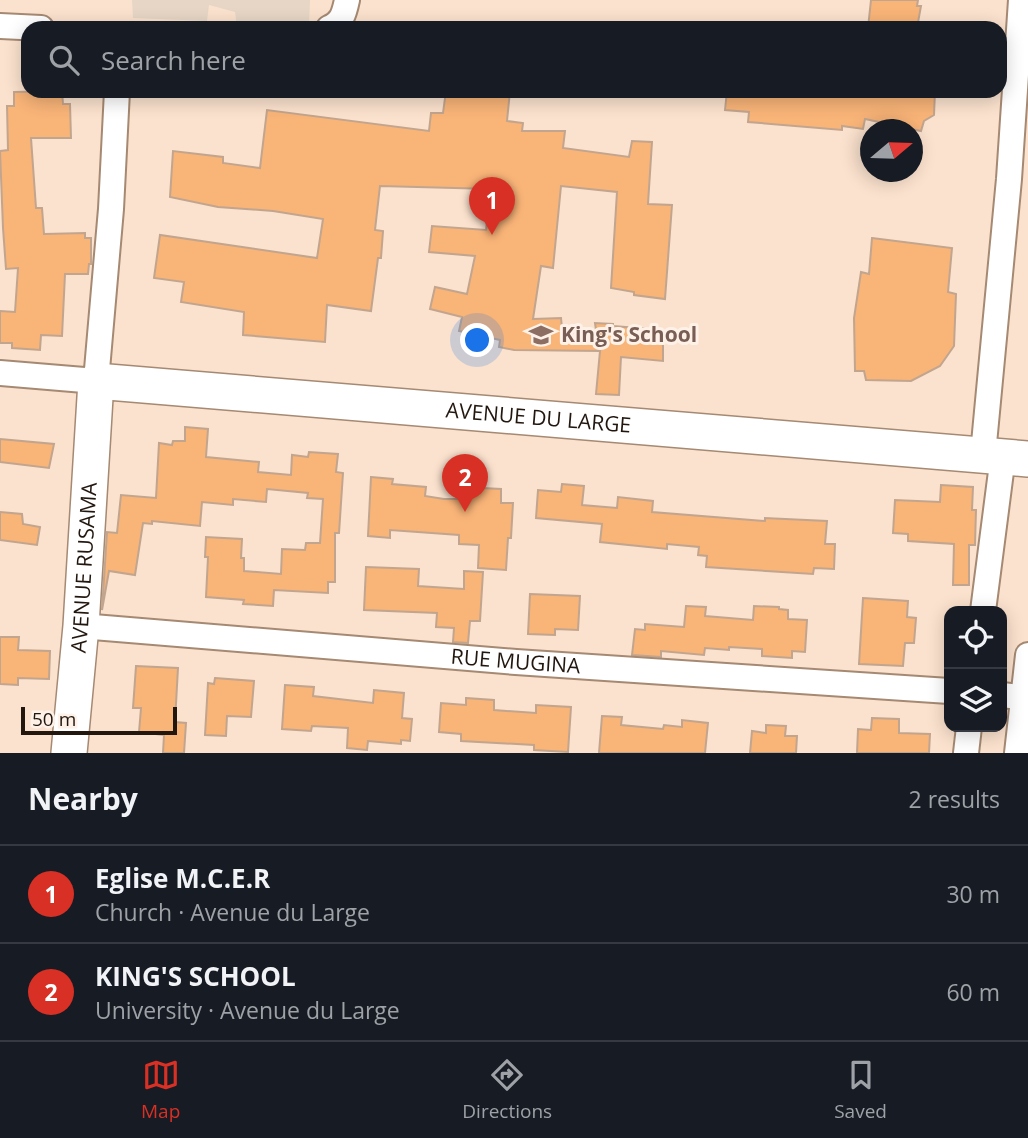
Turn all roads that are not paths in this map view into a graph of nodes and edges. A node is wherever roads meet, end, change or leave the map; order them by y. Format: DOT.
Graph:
graph roads {
  1 [pos="347,0"];
  2 [pos="1021,0"];
  3 [pos="340,21"];
  4 [pos="0,26"];
  5 [pos="21,27"];
  6 [pos="117,98"];
  7 [pos="0,373"];
  8 [pos="96,382"];
  9 [pos="1005,456"];
  10 [pos="984,606"];
  11 [pos="81,626"];
  12 [pos="1028,655"];
  13 [pos="944,691"];
  14 [pos="1018,697"];
  15 [pos="968,732"];
  16 [pos="69,753"];
  17 [pos="966,753"];
  18 [pos="1017,753"];
  1 -- 3 [label="street"];
  2 -- 9 [label="street"];
  4 -- 5 [label="street"];
  6 -- 8 [label="street"];
  7 -- 8 [label="street"];
  8 -- 9 [label="main road, AVENUE DU LARGE"];
  8 -- 11 [label="main road, AVENUE RUSAMA"];
  9 -- 10 [label="street"];
  11 -- 13 [label="street, RUE MUGINA"];
  11 -- 16 [label="main road, AVENUE RUSAMA"];
  12 -- 14 [label="street"];
  14 -- 18 [label="street"];
  15 -- 17 [label="street"];
}
